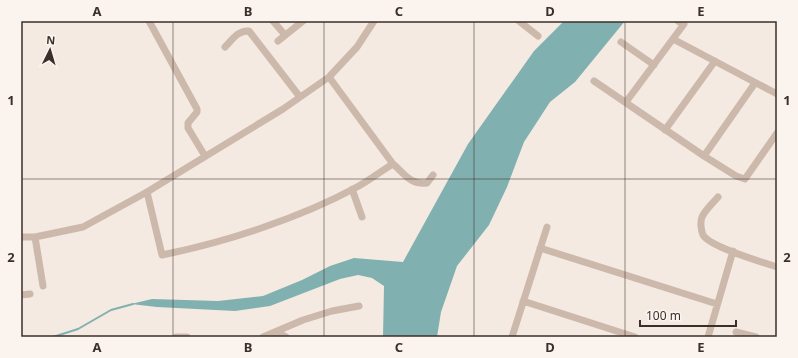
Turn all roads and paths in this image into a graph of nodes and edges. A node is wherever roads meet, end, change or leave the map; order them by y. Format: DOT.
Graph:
graph roads {
  1 [pos="148,21"];
  2 [pos="273,21"];
  3 [pos="303,21"];
  4 [pos="374,21"];
  5 [pos="519,21"];
  6 [pos="678,21"];
  7 [pos="285,35"];
  8 [pos="538,36"];
  9 [pos="673,39"];
  10 [pos="278,41"];
  11 [pos="621,42"];
  12 [pos="225,47"];
  13 [pos="715,61"];
  14 [pos="654,65"];
  15 [pos="329,77"];
  16 [pos="594,81"];
  17 [pos="755,83"];
  18 [pos="777,94"];
  19 [pos="300,97"];
  20 [pos="626,102"];
  21 [pos="665,130"];
  22 [pos="777,133"];
  23 [pos="205,156"];
  24 [pos="704,156"];
  25 [pos="393,164"];
  26 [pos="433,175"];
  27 [pos="352,189"];
  28 [pos="147,192"];
  29 [pos="718,198"];
  30 [pos="362,217"];
  31 [pos="547,227"];
  32 [pos="21,237"];
  33 [pos="35,237"];
  34 [pos="540,248"];
  35 [pos="732,251"];
  36 [pos="777,267"];
  37 [pos="43,286"];
  38 [pos="30,294"];
  39 [pos="21,295"];
  40 [pos="523,301"];
  41 [pos="717,304"];
  42 [pos="359,306"];
  43 [pos="276,332"];
  44 [pos="736,332"];
  45 [pos="178,337"];
  46 [pos="187,337"];
  47 [pos="263,337"];
  48 [pos="286,337"];
  49 [pos="512,337"];
  50 [pos="635,337"];
  51 [pos="708,337"];
  52 [pos="756,337"];
  1 -- 23 [label="street"];
  2 -- 7 [label="street"];
  3 -- 7 [label="street"];
  4 -- 15 [label="street"];
  5 -- 8 [label="street"];
  6 -- 9 [label="street"];
  7 -- 10 [label="street"];
  9 -- 13 [label="street"];
  9 -- 14 [label="street"];
  11 -- 14 [label="street"];
  12 -- 19 [label="street"];
  13 -- 17 [label="street"];
  13 -- 21 [label="street"];
  14 -- 20 [label="street"];
  15 -- 19 [label="street"];
  15 -- 25 [label="street"];
  16 -- 20 [label="street"];
  17 -- 18 [label="street"];
  17 -- 24 [label="street"];
  19 -- 23 [label="street"];
  20 -- 21 [label="street"];
  21 -- 24 [label="street"];
  22 -- 24 [label="street"];
  23 -- 28 [label="street"];
  25 -- 26 [label="street"];
  25 -- 27 [label="street"];
  27 -- 28 [label="street"];
  27 -- 30 [label="street"];
  28 -- 33 [label="street"];
  29 -- 35 [label="street"];
  31 -- 34 [label="street"];
  32 -- 33 [label="street"];
  33 -- 37 [label="street"];
  34 -- 40 [label="street"];
  34 -- 41 [label="street"];
  35 -- 36 [label="street"];
  35 -- 41 [label="street"];
  38 -- 39 [label="street"];
  40 -- 49 [label="street"];
  40 -- 50 [label="street"];
  41 -- 51 [label="street"];
  42 -- 43 [label="street"];
  43 -- 47 [label="street"];
  43 -- 48 [label="street"];
  44 -- 52 [label="street"];
  45 -- 46 [label="street"];
}
